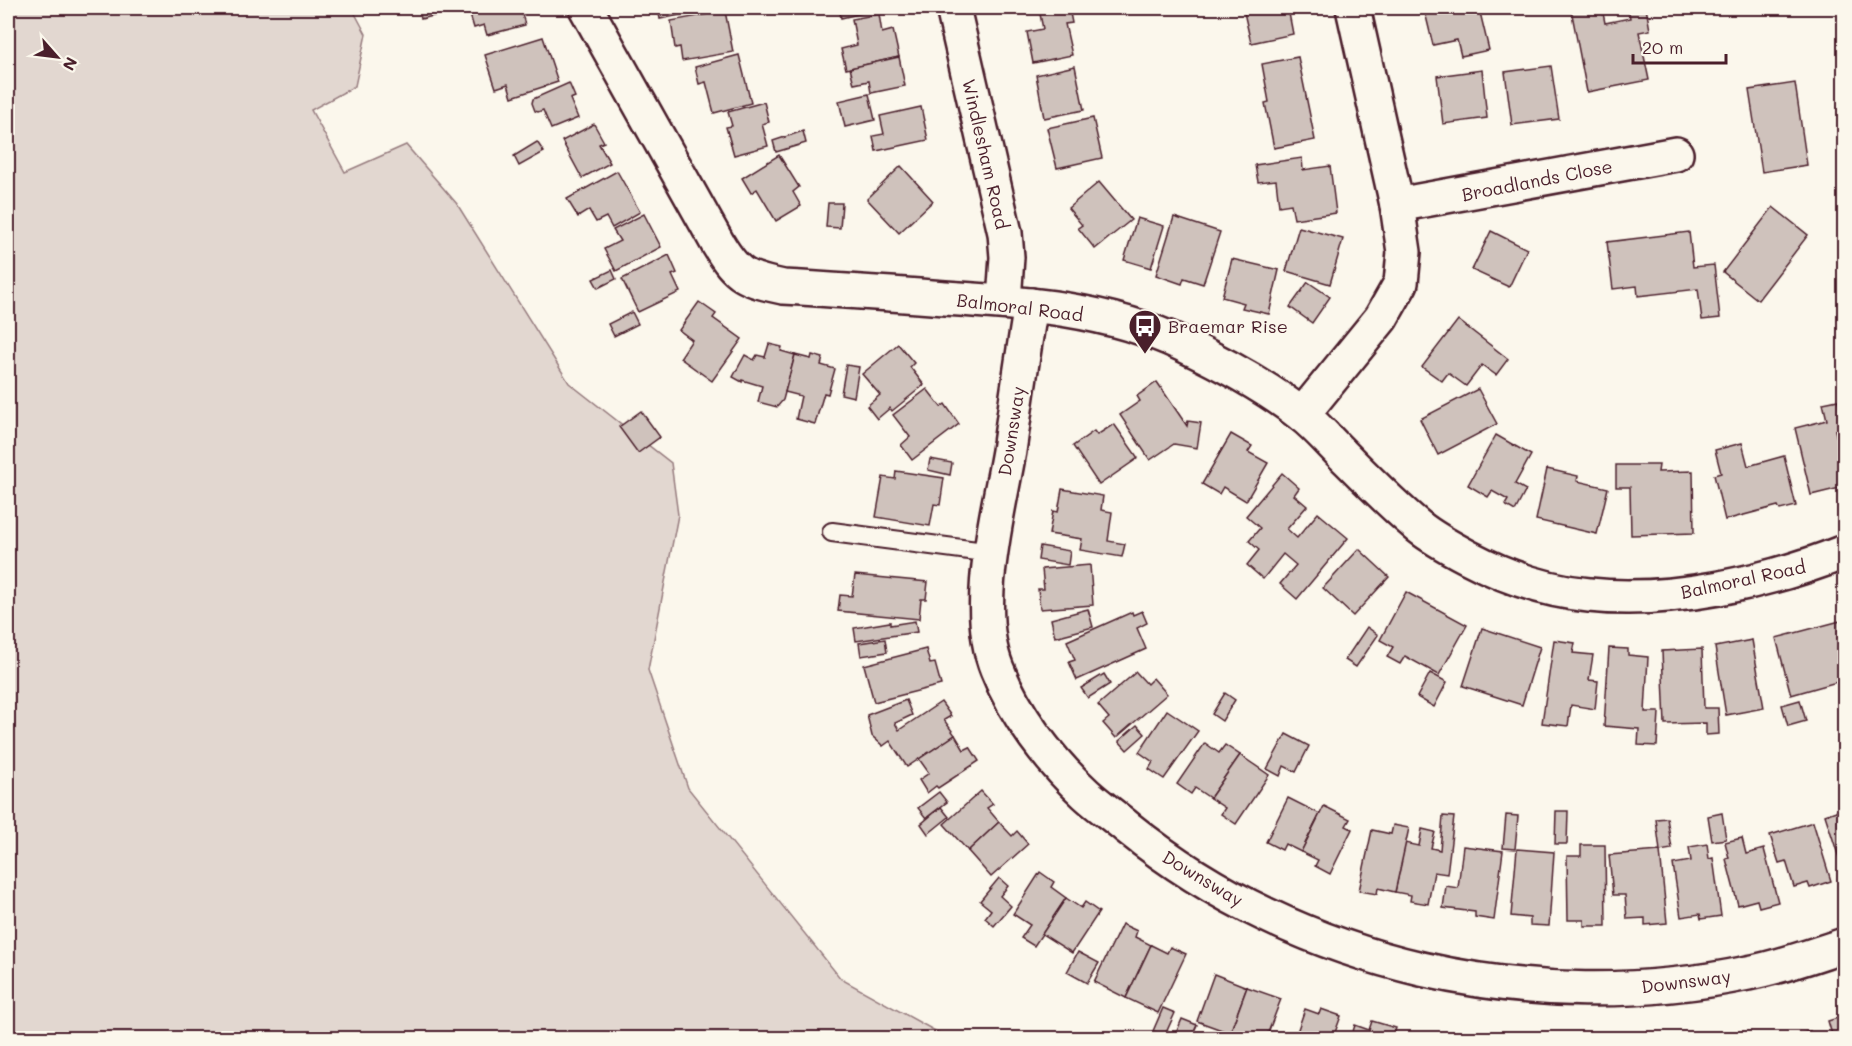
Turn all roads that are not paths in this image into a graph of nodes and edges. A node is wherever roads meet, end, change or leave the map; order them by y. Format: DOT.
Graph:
graph roads {
  1 [pos="586,8"];
  2 [pos="954,8"];
  3 [pos="1353,8"];
  4 [pos="1676,154"];
  5 [pos="1397,206"];
  6 [pos="1017,303"];
  7 [pos="1302,415"];
  8 [pos="832,532"];
  9 [pos="1845,552"];
  10 [pos="992,553"];
  11 [pos="1845,945"];
  1 -- 6 [label="street, Balmoral Road"];
  2 -- 6 [label="street, Windlesham Road"];
  3 -- 5 [label="street"];
  4 -- 5 [label="street, Broadlands Close"];
  5 -- 7 [label="street"];
  6 -- 7 [label="street, Balmoral Road"];
  6 -- 10 [label="street, Downsway"];
  7 -- 9 [label="street, Balmoral Road"];
  8 -- 10 [label="lane"];
  10 -- 11 [label="street, Downsway"];
}
